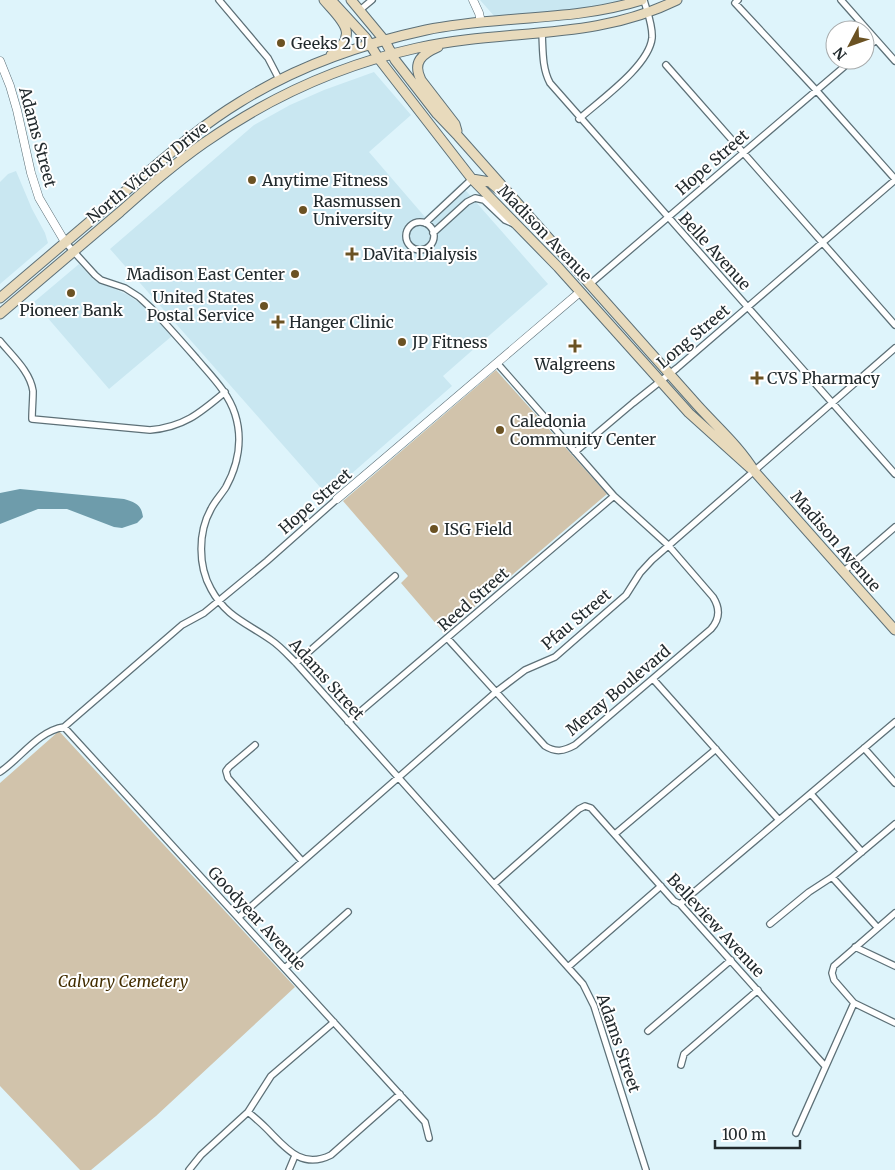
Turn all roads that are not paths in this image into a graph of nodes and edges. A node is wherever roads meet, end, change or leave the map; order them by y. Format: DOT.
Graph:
graph roads {
  1 [pos="219,0"];
  2 [pos="324,0"];
  3 [pos="331,0"];
  4 [pos="351,0"];
  5 [pos="372,0"];
  6 [pos="473,0"];
  7 [pos="643,0"];
  8 [pos="677,0"];
  9 [pos="738,0"];
  10 [pos="840,0"];
  11 [pos="360,10"];
  12 [pos="647,13"];
  13 [pos="482,22"];
  14 [pos="542,33"];
  15 [pos="876,40"];
  16 [pos="385,41"];
  17 [pos="447,43"];
  18 [pos="371,45"];
  19 [pos="392,55"];
  20 [pos="379,59"];
  21 [pos="0,61"];
  22 [pos="895,61"];
  23 [pos="666,65"];
  24 [pos="309,67"];
  25 [pos="840,70"];
  26 [pos="280,80"];
  27 [pos="816,90"];
  28 [pos="253,94"];
  29 [pos="580,118"];
  30 [pos="458,136"];
  31 [pos="211,138"];
  32 [pos="742,153"];
  33 [pos="472,179"];
  34 [pos="895,180"];
  35 [pos="667,218"];
  36 [pos="425,223"];
  37 [pos="516,225"];
  38 [pos="433,233"];
  39 [pos="65,242"];
  40 [pos="553,244"];
  41 [pos="823,244"];
  42 [pos="537,245"];
  43 [pos="74,252"];
  44 [pos="590,284"];
  45 [pos="580,292"];
  46 [pos="0,298"];
  47 [pos="748,308"];
  48 [pos="0,314"];
  49 [pos="895,325"];
  50 [pos="0,341"];
  51 [pos="895,348"];
  52 [pos="497,363"];
  53 [pos="670,374"];
  54 [pos="661,381"];
  55 [pos="225,392"];
  56 [pos="833,403"];
  57 [pos="575,452"];
  58 [pos="755,472"];
  59 [pos="895,474"];
  60 [pos="614,496"];
  61 [pos="337,499"];
  62 [pos="895,527"];
  63 [pos="668,545"];
  64 [pos="843,572"];
  65 [pos="395,576"];
  66 [pos="218,601"];
  67 [pos="895,630"];
  68 [pos="448,639"];
  69 [pos="296,663"];
  70 [pos="653,679"];
  71 [pos="496,692"];
  72 [pos="348,722"];
  73 [pos="895,722"];
  74 [pos="64,727"];
  75 [pos="255,744"];
  76 [pos="864,748"];
  77 [pos="716,749"];
  78 [pos="0,772"];
  79 [pos="398,778"];
  80 [pos="895,783"];
  81 [pos="811,794"];
  82 [pos="780,820"];
  83 [pos="895,824"];
  84 [pos="615,834"];
  85 [pos="862,852"];
  86 [pos="302,861"];
  87 [pos="832,877"];
  88 [pos="494,884"];
  89 [pos="661,886"];
  90 [pos="680,904"];
  91 [pos="348,912"];
  92 [pos="895,913"];
  93 [pos="239,916"];
  94 [pos="770,924"];
  95 [pos="877,927"];
  96 [pos="855,947"];
  97 [pos="731,960"];
  98 [pos="895,966"];
  99 [pos="568,967"];
  100 [pos="285,968"];
  101 [pos="758,990"];
  102 [pos="854,1003"];
  103 [pos="334,1022"];
  104 [pos="895,1023"];
  105 [pos="648,1031"];
  106 [pos="681,1065"];
  107 [pos="825,1066"];
  108 [pos="400,1094"];
  109 [pos="248,1112"];
  110 [pos="796,1133"];
  111 [pos="429,1138"];
  112 [pos="294,1158"];
  113 [pos="310,1163"];
  114 [pos="189,1170"];
  115 [pos="288,1170"];
  116 [pos="308,1170"];
  117 [pos="646,1170"];
  1 -- 26 [label="street"];
  2 -- 24 [label="main road"];
  3 -- 18 [label="main road, Madison Avenue"];
  4 -- 11 [label="main road, Madison Avenue"];
  5 -- 11 [label="street"];
  6 -- 13 [label="street"];
  7 -- 12 [label="street"];
  7 -- 13 [label="main road, North Victory Drive"];
  8 -- 12 [label="main road, North Victory Drive"];
  9 -- 27 [label="street"];
  10 -- 15 [label="street"];
  11 -- 16 [label="main road, Madison Avenue"];
  12 -- 14 [label="main road, North Victory Drive"];
  12 -- 29 [label="street"];
  13 -- 16 [label="main road, North Victory Drive"];
  14 -- 17 [label="main road, North Victory Drive"];
  14 -- 29 [label="street, Belle Avenue"];
  15 -- 22 [label="street"];
  16 -- 18 [label="main road, North Victory Drive"];
  16 -- 19 [label="main road, Madison Avenue"];
  17 -- 19 [label="main road, North Victory Drive"];
  17 -- 30 [label="main road"];
  18 -- 20 [label="main road, Madison Avenue"];
  18 -- 24 [label="main road, North Victory Drive"];
  19 -- 20 [label="main road, North Victory Drive"];
  19 -- 30 [label="main road, Madison Avenue"];
  20 -- 31 [label="main road, North Victory Drive"];
  20 -- 33 [label="main road, Madison Avenue"];
  21 -- 39 [label="street, Adams Street"];
  23 -- 32 [label="street"];
  24 -- 26 [label="main road, North Victory Drive"];
  25 -- 27 [label="street, Hope Street"];
  26 -- 28 [label="main road, North Victory Drive"];
  27 -- 32 [label="street, Hope Street"];
  27 -- 34 [label="street"];
  28 -- 31 [label="main road"];
  28 -- 39 [label="main road, North Victory Drive"];
  29 -- 35 [label="street, Belle Avenue"];
  30 -- 40 [label="main road, Madison Avenue"];
  31 -- 43 [label="main road, North Victory Drive"];
  32 -- 35 [label="street, Hope Street"];
  32 -- 41 [label="street"];
  33 -- 36 [label="street"];
  33 -- 37 [label="main road, Madison Avenue"];
  33 -- 40 [label="main road"];
  34 -- 41 [label="street, Long Street"];
  35 -- 44 [label="street, Hope Street"];
  35 -- 47 [label="street, Belle Avenue"];
  36 -- 38 [label="street"];
  36 -- 38 [label="street"];
  37 -- 38 [label="street"];
  37 -- 42 [label="main road, Madison Avenue"];
  39 -- 43 [label="street, Adams Street"];
  39 -- 46 [label="main road, North Victory Drive"];
  40 -- 44 [label="main road, Madison Avenue"];
  41 -- 47 [label="street, Long Street"];
  41 -- 49 [label="street"];
  42 -- 44 [label="main road"];
  42 -- 45 [label="main road, Madison Avenue"];
  43 -- 48 [label="main road, North Victory Drive"];
  43 -- 55 [label="street, Adams Street"];
  44 -- 53 [label="main road, Madison Avenue"];
  45 -- 52 [label="street, Hope Street"];
  45 -- 54 [label="main road, Madison Avenue"];
  47 -- 53 [label="street, Long Street"];
  47 -- 56 [label="street, Belle Avenue"];
  50 -- 55 [label="street"];
  51 -- 56 [label="street, Pfau Street"];
  52 -- 57 [label="street, Meray Boulevard"];
  52 -- 61 [label="street, Hope Street"];
  53 -- 54 [label="street, Long Street"];
  53 -- 58 [label="main road, Madison Avenue"];
  54 -- 57 [label="street, Long Street"];
  54 -- 58 [label="main road, Madison Avenue"];
  55 -- 66 [label="street, Adams Street"];
  56 -- 58 [label="street, Pfau Street"];
  56 -- 59 [label="street, Belle Avenue"];
  57 -- 60 [label="street, Meray Boulevard"];
  58 -- 63 [label="street, Pfau Street"];
  58 -- 64 [label="main road, Madison Avenue"];
  60 -- 63 [label="street, Meray Boulevard"];
  60 -- 68 [label="street, Reed Street"];
  61 -- 66 [label="street, Hope Street"];
  62 -- 64 [label="street"];
  63 -- 70 [label="street, Meray Boulevard"];
  63 -- 71 [label="street, Pfau Street"];
  64 -- 67 [label="main road, Madison Avenue"];
  65 -- 69 [label="street"];
  66 -- 69 [label="street, Adams Street"];
  66 -- 74 [label="street, Hope Street"];
  68 -- 71 [label="street, Meray Boulevard"];
  68 -- 72 [label="street, Reed Street"];
  69 -- 72 [label="street, Adams Street"];
  70 -- 71 [label="street, Meray Boulevard"];
  70 -- 77 [label="street"];
  71 -- 79 [label="street, Pfau Street"];
  72 -- 79 [label="street, Adams Street"];
  73 -- 76 [label="street"];
  74 -- 78 [label="street"];
  74 -- 93 [label="street, Goodyear Avenue"];
  75 -- 86 [label="street"];
  76 -- 80 [label="street"];
  76 -- 81 [label="street"];
  77 -- 82 [label="street"];
  77 -- 84 [label="street"];
  79 -- 86 [label="street, Pfau Street"];
  79 -- 88 [label="street, Adams Street"];
  81 -- 82 [label="street"];
  81 -- 85 [label="street"];
  82 -- 90 [label="street"];
  83 -- 85 [label="street"];
  84 -- 88 [label="street, Belleview Avenue"];
  84 -- 89 [label="street, Belleview Avenue"];
  85 -- 87 [label="street"];
  86 -- 93 [label="street, Pfau Street"];
  87 -- 94 [label="street"];
  87 -- 95 [label="street"];
  88 -- 99 [label="street, Adams Street"];
  89 -- 90 [label="street, Belleview Avenue"];
  89 -- 99 [label="street"];
  90 -- 97 [label="street, Belleview Avenue"];
  91 -- 100 [label="street"];
  92 -- 95 [label="street"];
  93 -- 100 [label="street, Goodyear Avenue"];
  95 -- 96 [label="street"];
  96 -- 98 [label="street"];
  96 -- 102 [label="street"];
  97 -- 101 [label="street, Belleview Avenue"];
  97 -- 105 [label="street"];
  99 -- 117 [label="street, Adams Street"];
  100 -- 103 [label="street, Goodyear Avenue"];
  101 -- 106 [label="street"];
  101 -- 107 [label="street, Belleview Avenue"];
  102 -- 104 [label="street"];
  102 -- 107 [label="street"];
  103 -- 108 [label="street, Goodyear Avenue"];
  103 -- 109 [label="street"];
  107 -- 110 [label="street"];
  108 -- 111 [label="street, Goodyear Avenue"];
  108 -- 113 [label="street"];
  109 -- 112 [label="street"];
  109 -- 114 [label="street"];
  112 -- 113 [label="street"];
  112 -- 115 [label="street"];
  113 -- 116 [label="street"];
}
